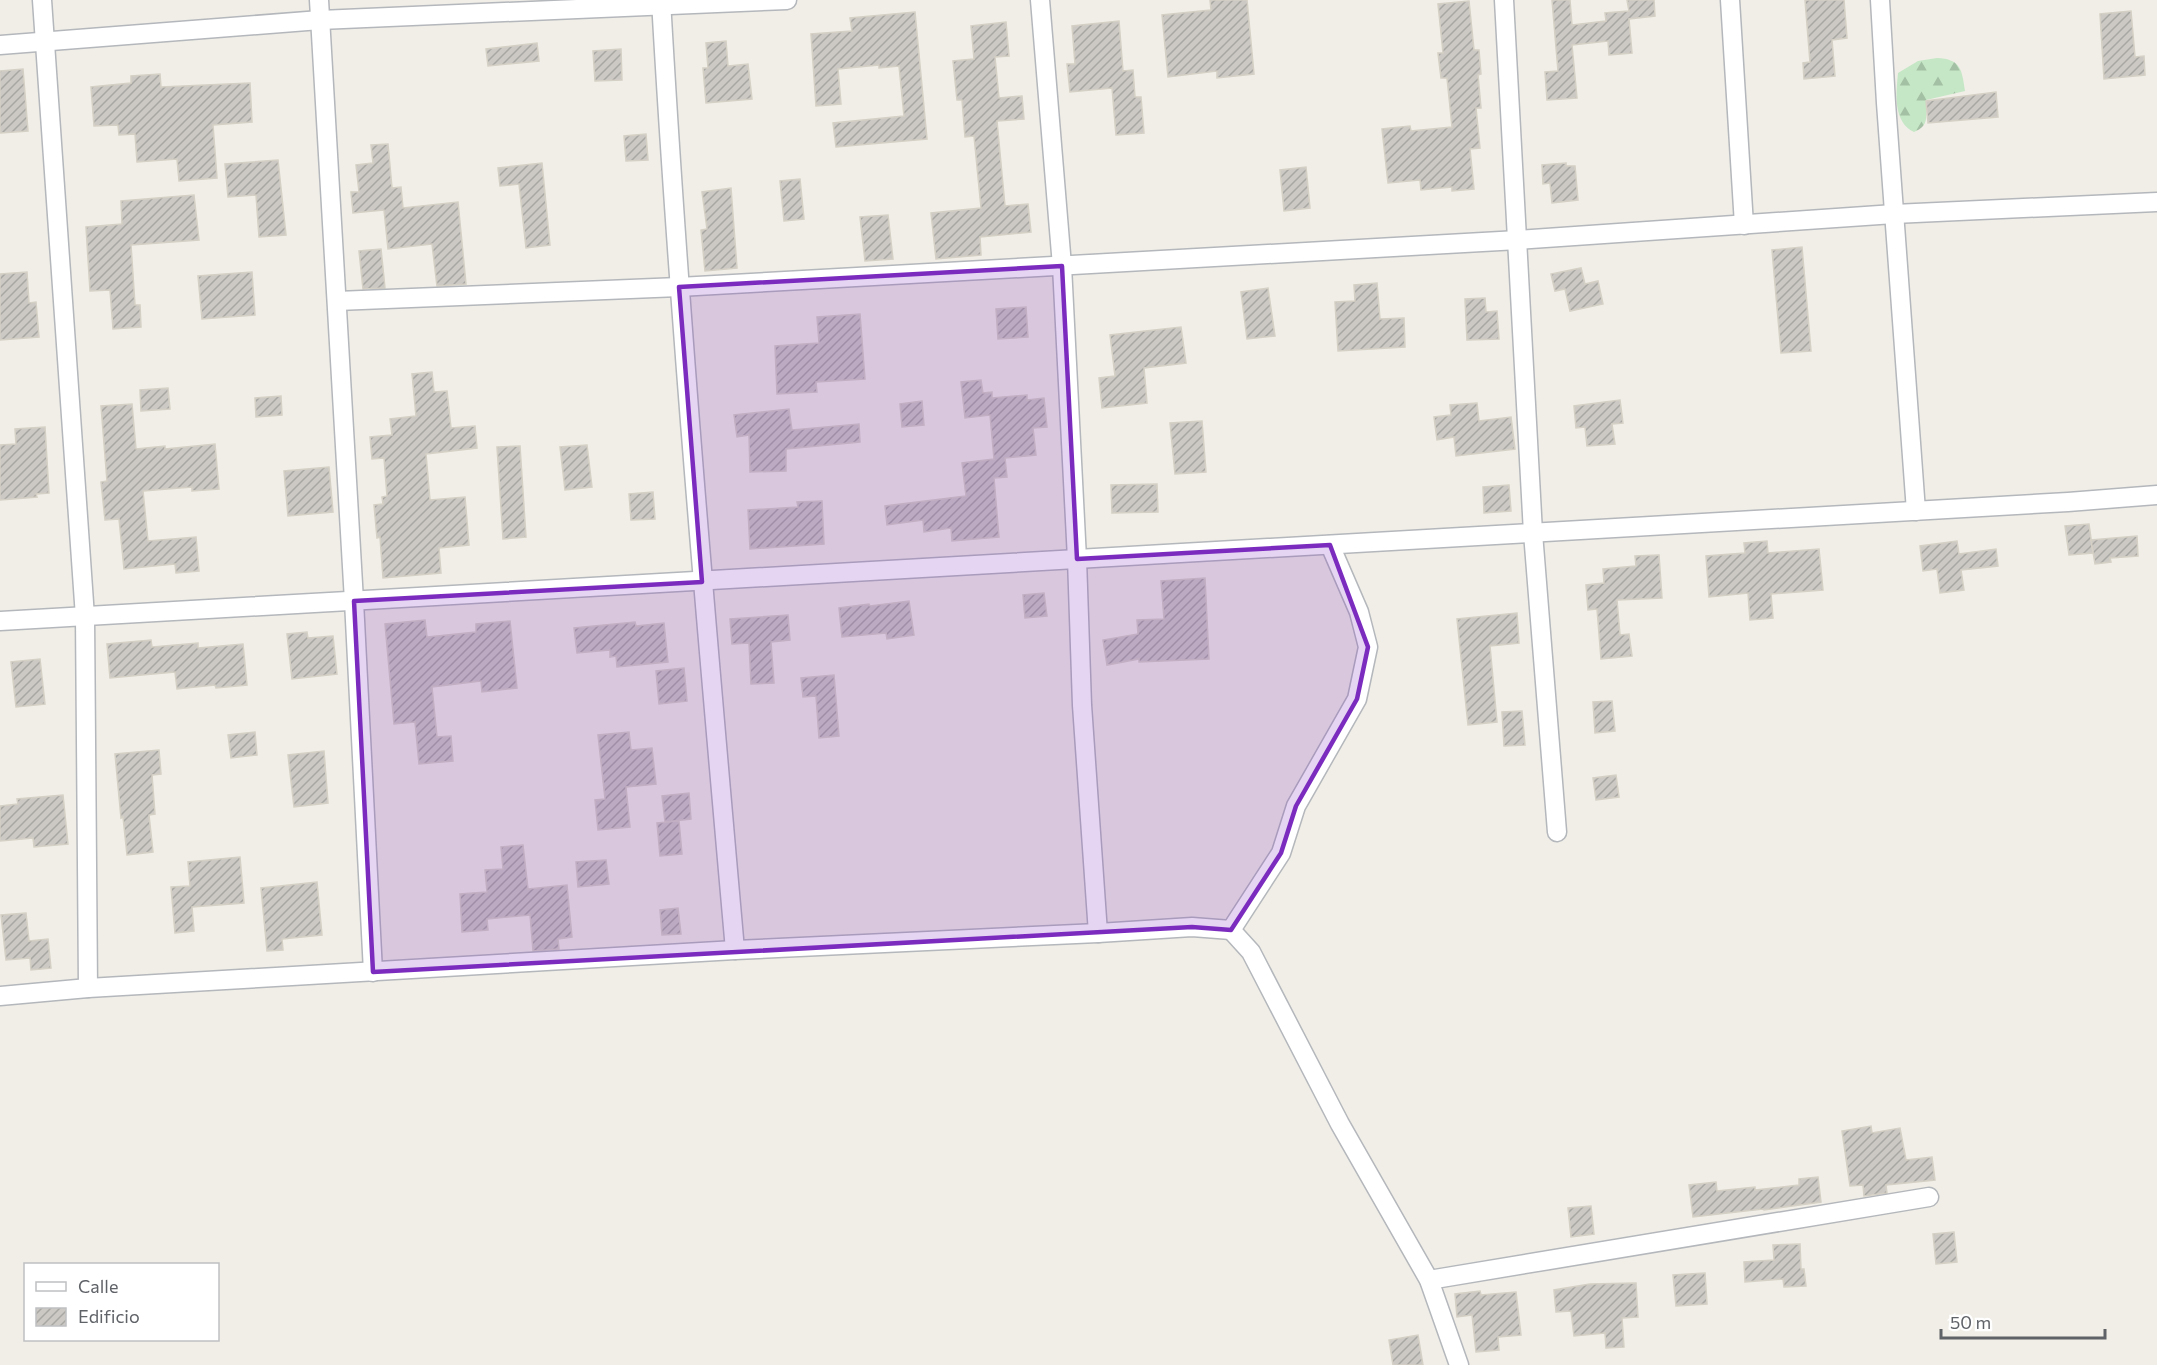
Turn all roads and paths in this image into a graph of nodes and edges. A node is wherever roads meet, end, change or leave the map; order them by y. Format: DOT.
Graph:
graph roads {
  1 [pos="42,0"];
  2 [pos="319,0"];
  3 [pos="787,0"];
  4 [pos="1040,0"];
  5 [pos="1504,0"];
  6 [pos="1731,0"];
  7 [pos="1880,0"];
  8 [pos="661,3"];
  9 [pos="320,20"];
  10 [pos="44,42"];
  11 [pos="0,45"];
  12 [pos="2157,202"];
  13 [pos="1894,214"];
  14 [pos="1744,225"];
  15 [pos="1518,240"];
  16 [pos="1062,266"];
  17 [pos="679,287"];
  18 [pos="337,301"];
  19 [pos="2157,495"];
  20 [pos="1916,511"];
  21 [pos="1533,533"];
  22 [pos="1330,545"];
  23 [pos="1077,560"];
  24 [pos="702,582"];
  25 [pos="354,601"];
  26 [pos="85,616"];
  27 [pos="0,621"];
  28 [pos="1557,832"];
  29 [pos="1231,930"];
  30 [pos="1098,933"];
  31 [pos="735,950"];
  32 [pos="373,972"];
  33 [pos="88,988"];
  34 [pos="0,996"];
  35 [pos="1929,1197"];
  36 [pos="1429,1280"];
  37 [pos="1459,1365"];
  1 -- 10 [label="street"];
  2 -- 9 [label="street"];
  3 -- 8 [label="street"];
  4 -- 16 [label="street"];
  5 -- 15 [label="street"];
  6 -- 14 [label="street"];
  7 -- 13 [label="street"];
  8 -- 9 [label="street"];
  8 -- 17 [label="street"];
  9 -- 10 [label="street"];
  9 -- 18 [label="street"];
  10 -- 11 [label="street"];
  10 -- 26 [label="street"];
  12 -- 13 [label="street"];
  13 -- 14 [label="street"];
  13 -- 20 [label="street"];
  14 -- 15 [label="street"];
  15 -- 16 [label="street"];
  15 -- 21 [label="street"];
  16 -- 17 [label="street"];
  16 -- 23 [label="street"];
  17 -- 18 [label="street"];
  17 -- 24 [label="street"];
  18 -- 25 [label="street"];
  19 -- 20 [label="street"];
  20 -- 21 [label="street"];
  21 -- 22 [label="street"];
  21 -- 28 [label="street"];
  22 -- 23 [label="street"];
  22 -- 29 [label="street"];
  23 -- 24 [label="street"];
  23 -- 30 [label="street"];
  24 -- 25 [label="street"];
  24 -- 31 [label="street"];
  25 -- 26 [label="street"];
  25 -- 32 [label="street"];
  26 -- 27 [label="street"];
  26 -- 33 [label="street"];
  29 -- 30 [label="street"];
  29 -- 36 [label="street"];
  30 -- 31 [label="street"];
  31 -- 32 [label="street"];
  32 -- 33 [label="street"];
  33 -- 34 [label="street"];
  35 -- 36 [label="street"];
  36 -- 37 [label="street"];
}
